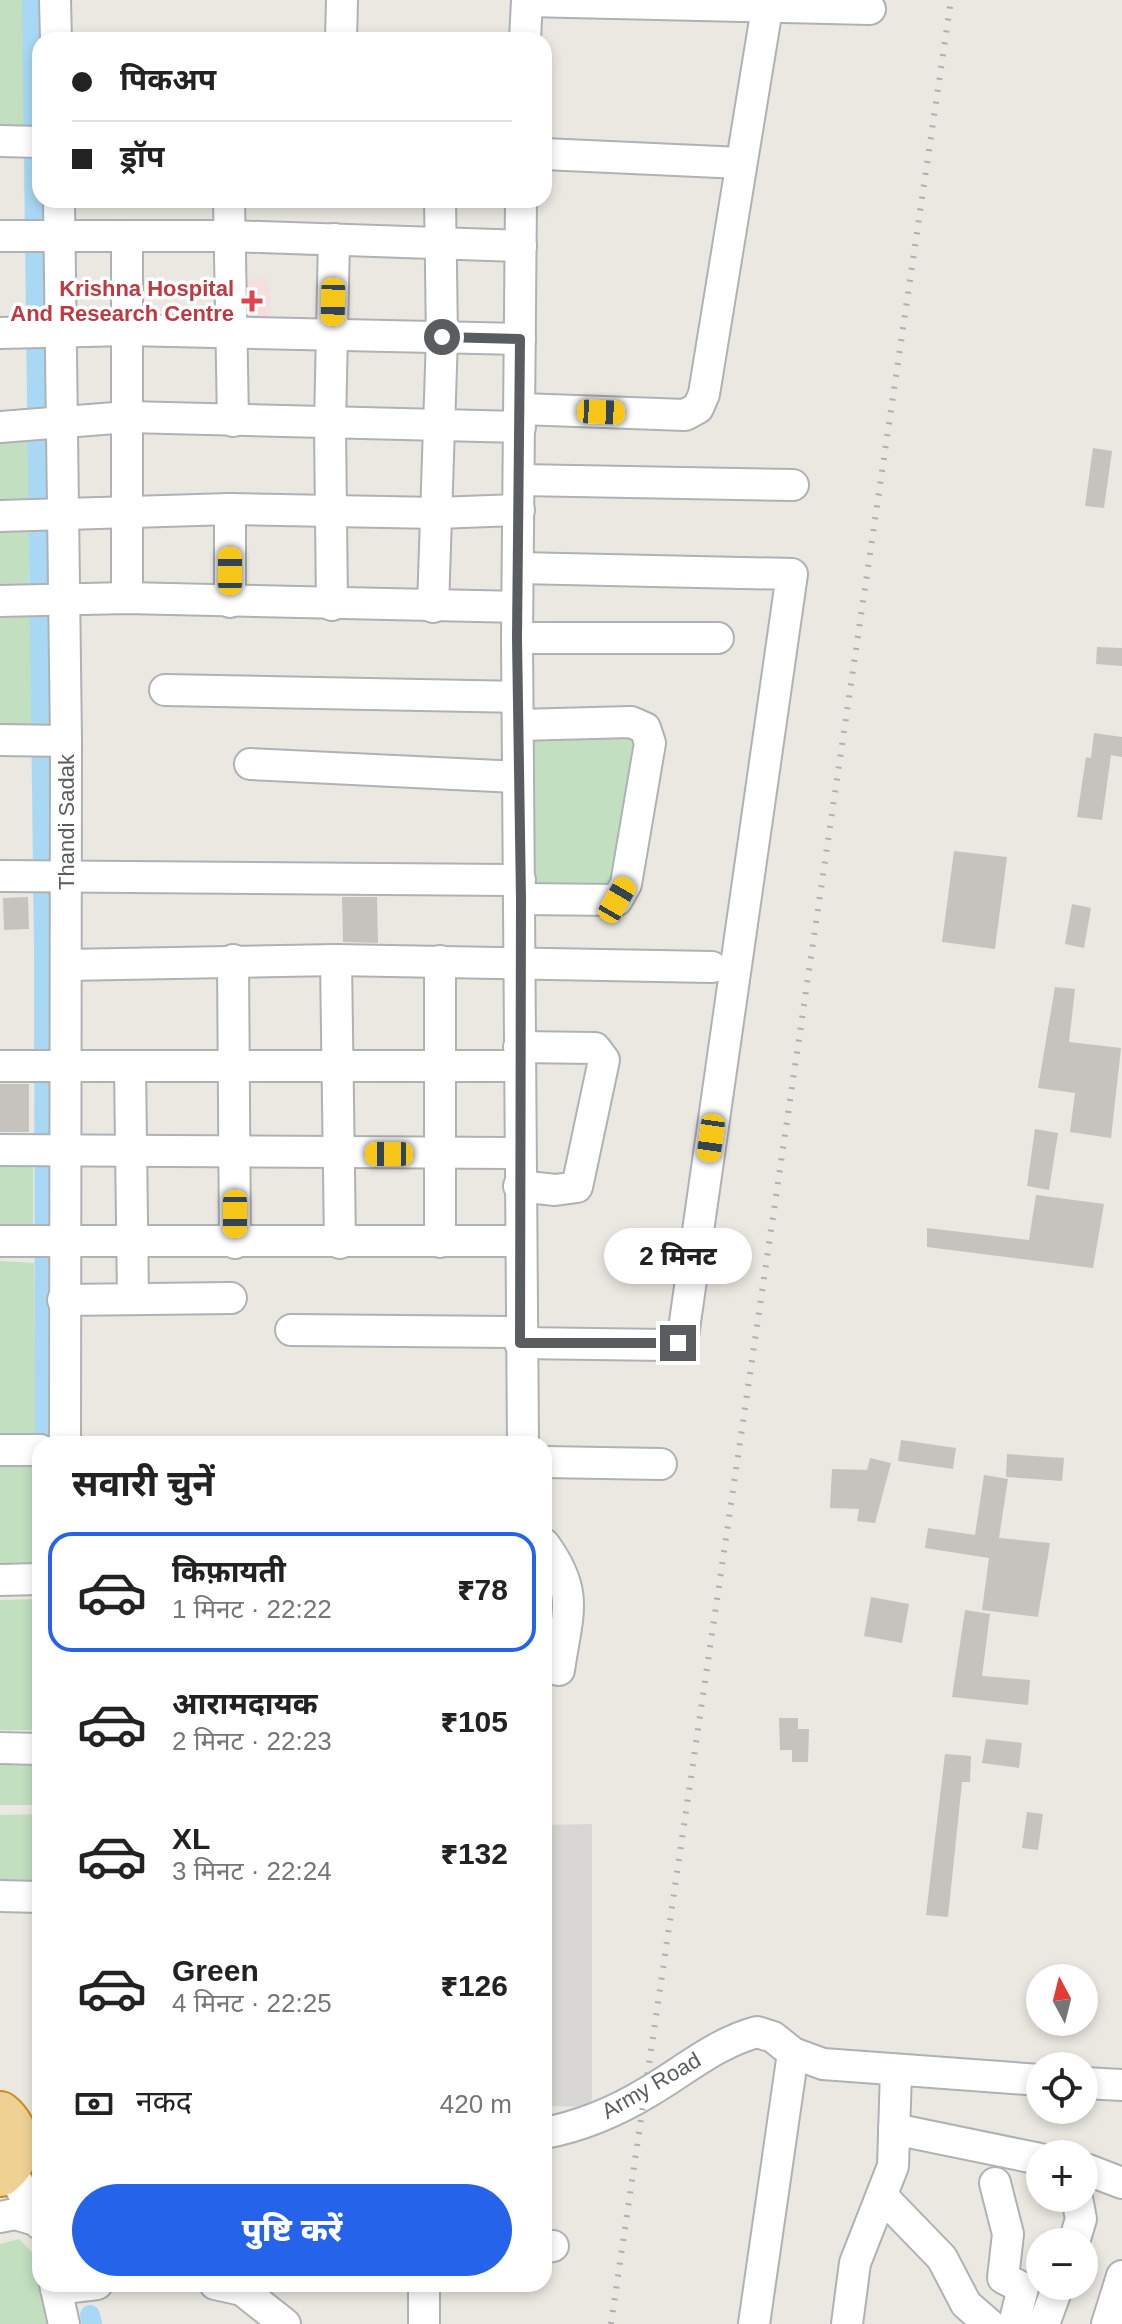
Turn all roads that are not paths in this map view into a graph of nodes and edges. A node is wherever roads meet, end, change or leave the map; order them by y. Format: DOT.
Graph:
graph roads {
  1 [pos="55,0"];
  2 [pos="342,0"];
  3 [pos="527,1"];
  4 [pos="767,8"];
  5 [pos="870,9"];
  6 [pos="56,32"];
  7 [pos="341,32"];
  8 [pos="525,32"];
  9 [pos="552,154"];
  10 [pos="741,163"];
  11 [pos="53,208"];
  12 [pos="229,208"];
  13 [pos="440,208"];
  14 [pos="521,208"];
  15 [pos="33,235"];
  16 [pos="230,236"];
  17 [pos="127,237"];
  18 [pos="334,239"];
  19 [pos="440,244"];
  20 [pos="521,246"];
  21 [pos="128,330"];
  22 [pos="33,331"];
  23 [pos="231,332"];
  24 [pos="332,333"];
  25 [pos="442,337"];
  26 [pos="520,339"];
  27 [pos="128,417"];
  28 [pos="520,418"];
  29 [pos="233,421"];
  30 [pos="440,423"];
  31 [pos="34,425"];
  32 [pos="330,425"];
  33 [pos="520,480"];
  34 [pos="793,485"];
  35 [pos="230,509"];
  36 [pos="519,510"];
  37 [pos="127,511"];
  38 [pos="330,512"];
  39 [pos="437,513"];
  40 [pos="35,514"];
  41 [pos="519,568"];
  42 [pos="127,598"];
  43 [pos="36,600"];
  44 [pos="230,602"];
  45 [pos="332,605"];
  46 [pos="433,607"];
  47 [pos="517,607"];
  48 [pos="517,638"];
  49 [pos="718,638"];
  50 [pos="165,690"];
  51 [pos="518,711"];
  52 [pos="0,740"];
  53 [pos="50,740"];
  54 [pos="250,764"];
  55 [pos="518,777"];
  56 [pos="0,876"];
  57 [pos="52,876"];
  58 [pos="521,890"];
  59 [pos="233,960"];
  60 [pos="336,960"];
  61 [pos="440,961"];
  62 [pos="520,962"];
  63 [pos="66,965"];
  64 [pos="712,967"];
  65 [pos="519,1057"];
  66 [pos="234,1065"];
  67 [pos="337,1065"];
  68 [pos="0,1066"];
  69 [pos="130,1066"];
  70 [pos="441,1066"];
  71 [pos="52,1067"];
  72 [pos="0,1150"];
  73 [pos="52,1152"];
  74 [pos="132,1153"];
  75 [pos="519,1153"];
  76 [pos="235,1154"];
  77 [pos="339,1154"];
  78 [pos="440,1154"];
  79 [pos="519,1186"];
  80 [pos="0,1241"];
  81 [pos="519,1241"];
  82 [pos="51,1242"];
  83 [pos="135,1242"];
  84 [pos="440,1242"];
  85 [pos="235,1243"];
  86 [pos="340,1243"];
  87 [pos="231,1298"];
  88 [pos="133,1299"];
  89 [pos="63,1300"];
  90 [pos="291,1330"];
  91 [pos="520,1338"];
  92 [pos="49,1436"];
  93 [pos="523,1436"];
  94 [pos="32,1449"];
  95 [pos="0,1450"];
  96 [pos="552,1462"];
  97 [pos="661,1464"];
  98 [pos="552,1555"];
  99 [pos="32,1579"];
  100 [pos="0,1580"];
  101 [pos="559,1670"];
  102 [pos="0,1748"];
  103 [pos="32,1749"];
  104 [pos="0,1896"];
  105 [pos="32,1897"];
  106 [pos="793,2053"];
  107 [pos="896,2071"];
  108 [pos="1026,2079"];
  109 [pos="1098,2084"];
  110 [pos="1122,2085"];
  111 [pos="894,2129"];
  112 [pos="552,2131"];
  113 [pos="13,2149"];
  114 [pos="1026,2156"];
  115 [pos="1098,2174"];
  116 [pos="995,2183"];
  117 [pos="1122,2183"];
  118 [pos="882,2196"];
  119 [pos="32,2201"];
  120 [pos="0,2217"];
  121 [pos="32,2220"];
  122 [pos="1122,2276"];
  123 [pos="57,2292"];
  124 [pos="242,2292"];
  125 [pos="424,2292"];
  126 [pos="1053,2300"];
  127 [pos="64,2324"];
  128 [pos="285,2324"];
  129 [pos="424,2324"];
  130 [pos="754,2324"];
  131 [pos="847,2324"];
  132 [pos="989,2324"];
  133 [pos="1014,2324"];
  134 [pos="1044,2324"];
  135 [pos="1107,2324"];
  1 -- 6 [label="street"];
  2 -- 7 [label="street"];
  3 -- 4 [label="street"];
  3 -- 8 [label="street"];
  4 -- 5 [label="street"];
  4 -- 10 [label="street"];
  9 -- 10 [label="street"];
  10 -- 28 [label="street"];
  11 -- 15 [label="street, Thandi Sadak"];
  12 -- 16 [label="street"];
  13 -- 19 [label="street"];
  14 -- 20 [label="street"];
  15 -- 17 [label="street"];
  15 -- 22 [label="street, Thandi Sadak"];
  16 -- 17 [label="street"];
  16 -- 18 [label="street"];
  16 -- 23 [label="street"];
  17 -- 21 [label="street"];
  18 -- 19 [label="street"];
  18 -- 24 [label="street"];
  19 -- 20 [label="street"];
  19 -- 25 [label="street"];
  20 -- 26 [label="street"];
  21 -- 22 [label="street"];
  21 -- 23 [label="street"];
  21 -- 27 [label="street"];
  22 -- 31 [label="street, Thandi Sadak"];
  23 -- 24 [label="street"];
  23 -- 29 [label="street"];
  24 -- 25 [label="street"];
  24 -- 32 [label="street"];
  25 -- 26 [label="street"];
  25 -- 30 [label="street"];
  26 -- 28 [label="street"];
  27 -- 29 [label="street"];
  27 -- 31 [label="street"];
  27 -- 37 [label="street"];
  28 -- 30 [label="street"];
  28 -- 33 [label="street"];
  29 -- 32 [label="street"];
  30 -- 32 [label="street"];
  30 -- 39 [label="street"];
  31 -- 40 [label="street, Thandi Sadak"];
  32 -- 38 [label="street"];
  33 -- 34 [label="street"];
  33 -- 36 [label="street"];
  35 -- 37 [label="street"];
  35 -- 38 [label="street"];
  35 -- 44 [label="street"];
  36 -- 39 [label="street"];
  36 -- 41 [label="street"];
  37 -- 40 [label="street"];
  37 -- 42 [label="street"];
  38 -- 39 [label="street"];
  38 -- 45 [label="street"];
  39 -- 46 [label="street"];
  40 -- 43 [label="street, Thandi Sadak"];
  41 -- 47 [label="street"];
  41 -- 91 [label="street"];
  42 -- 43 [label="street"];
  42 -- 44 [label="street"];
  43 -- 53 [label="street, Thandi Sadak"];
  44 -- 45 [label="street"];
  45 -- 46 [label="street"];
  46 -- 47 [label="street"];
  47 -- 48 [label="street"];
  48 -- 49 [label="street"];
  48 -- 51 [label="street"];
  50 -- 51 [label="street"];
  51 -- 55 [label="street"];
  51 -- 58 [label="street"];
  52 -- 53 [label="street"];
  53 -- 57 [label="street, Thandi Sadak"];
  54 -- 55 [label="street"];
  55 -- 58 [label="street"];
  56 -- 57 [label="street"];
  57 -- 58 [label="street"];
  57 -- 63 [label="street, Thandi Sadak"];
  58 -- 62 [label="street"];
  59 -- 60 [label="street"];
  59 -- 63 [label="street"];
  59 -- 66 [label="street"];
  60 -- 61 [label="street"];
  60 -- 67 [label="street"];
  61 -- 62 [label="street"];
  61 -- 70 [label="street"];
  62 -- 64 [label="street"];
  62 -- 65 [label="street"];
  63 -- 71 [label="street, Thandi Sadak"];
  65 -- 70 [label="street"];
  65 -- 75 [label="street"];
  65 -- 79 [label="street"];
  66 -- 67 [label="street"];
  66 -- 69 [label="street"];
  66 -- 76 [label="street"];
  67 -- 70 [label="street"];
  67 -- 77 [label="street"];
  68 -- 71 [label="street"];
  69 -- 71 [label="street"];
  69 -- 74 [label="street"];
  70 -- 78 [label="street"];
  71 -- 73 [label="street, Thandi Sadak"];
  72 -- 73 [label="street"];
  73 -- 74 [label="street"];
  73 -- 82 [label="street, Thandi Sadak"];
  74 -- 76 [label="street"];
  74 -- 83 [label="street"];
  75 -- 78 [label="street"];
  75 -- 79 [label="street"];
  76 -- 77 [label="street"];
  76 -- 85 [label="street"];
  77 -- 78 [label="street"];
  77 -- 86 [label="street"];
  78 -- 84 [label="street"];
  79 -- 81 [label="street"];
  80 -- 82 [label="street"];
  81 -- 84 [label="street"];
  81 -- 91 [label="street"];
  82 -- 83 [label="street"];
  82 -- 89 [label="street, Thandi Sadak"];
  83 -- 85 [label="street"];
  83 -- 88 [label="street"];
  84 -- 86 [label="street"];
  85 -- 86 [label="street"];
  87 -- 88 [label="street"];
  88 -- 89 [label="street"];
  89 -- 92 [label="street, Thandi Sadak"];
  90 -- 91 [label="street"];
  91 -- 93 [label="street"];
  94 -- 95 [label="street"];
  96 -- 97 [label="street"];
  98 -- 101 [label="street"];
  99 -- 100 [label="street"];
  102 -- 103 [label="street"];
  104 -- 105 [label="street"];
  106 -- 107 [label="street"];
  106 -- 112 [label="street, Army Road"];
  106 -- 130 [label="street"];
  107 -- 108 [label="street"];
  107 -- 111 [label="street"];
  109 -- 110 [label="street"];
  111 -- 114 [label="street"];
  111 -- 118 [label="street"];
  113 -- 119 [label="street"];
  115 -- 117 [label="street"];
  116 -- 133 [label="street"];
  118 -- 131 [label="street"];
  118 -- 132 [label="street"];
  120 -- 121 [label="street"];
  122 -- 135 [label="street"];
  123 -- 127 [label="street"];
  124 -- 128 [label="street"];
  125 -- 129 [label="street"];
  126 -- 134 [label="street"];
}
